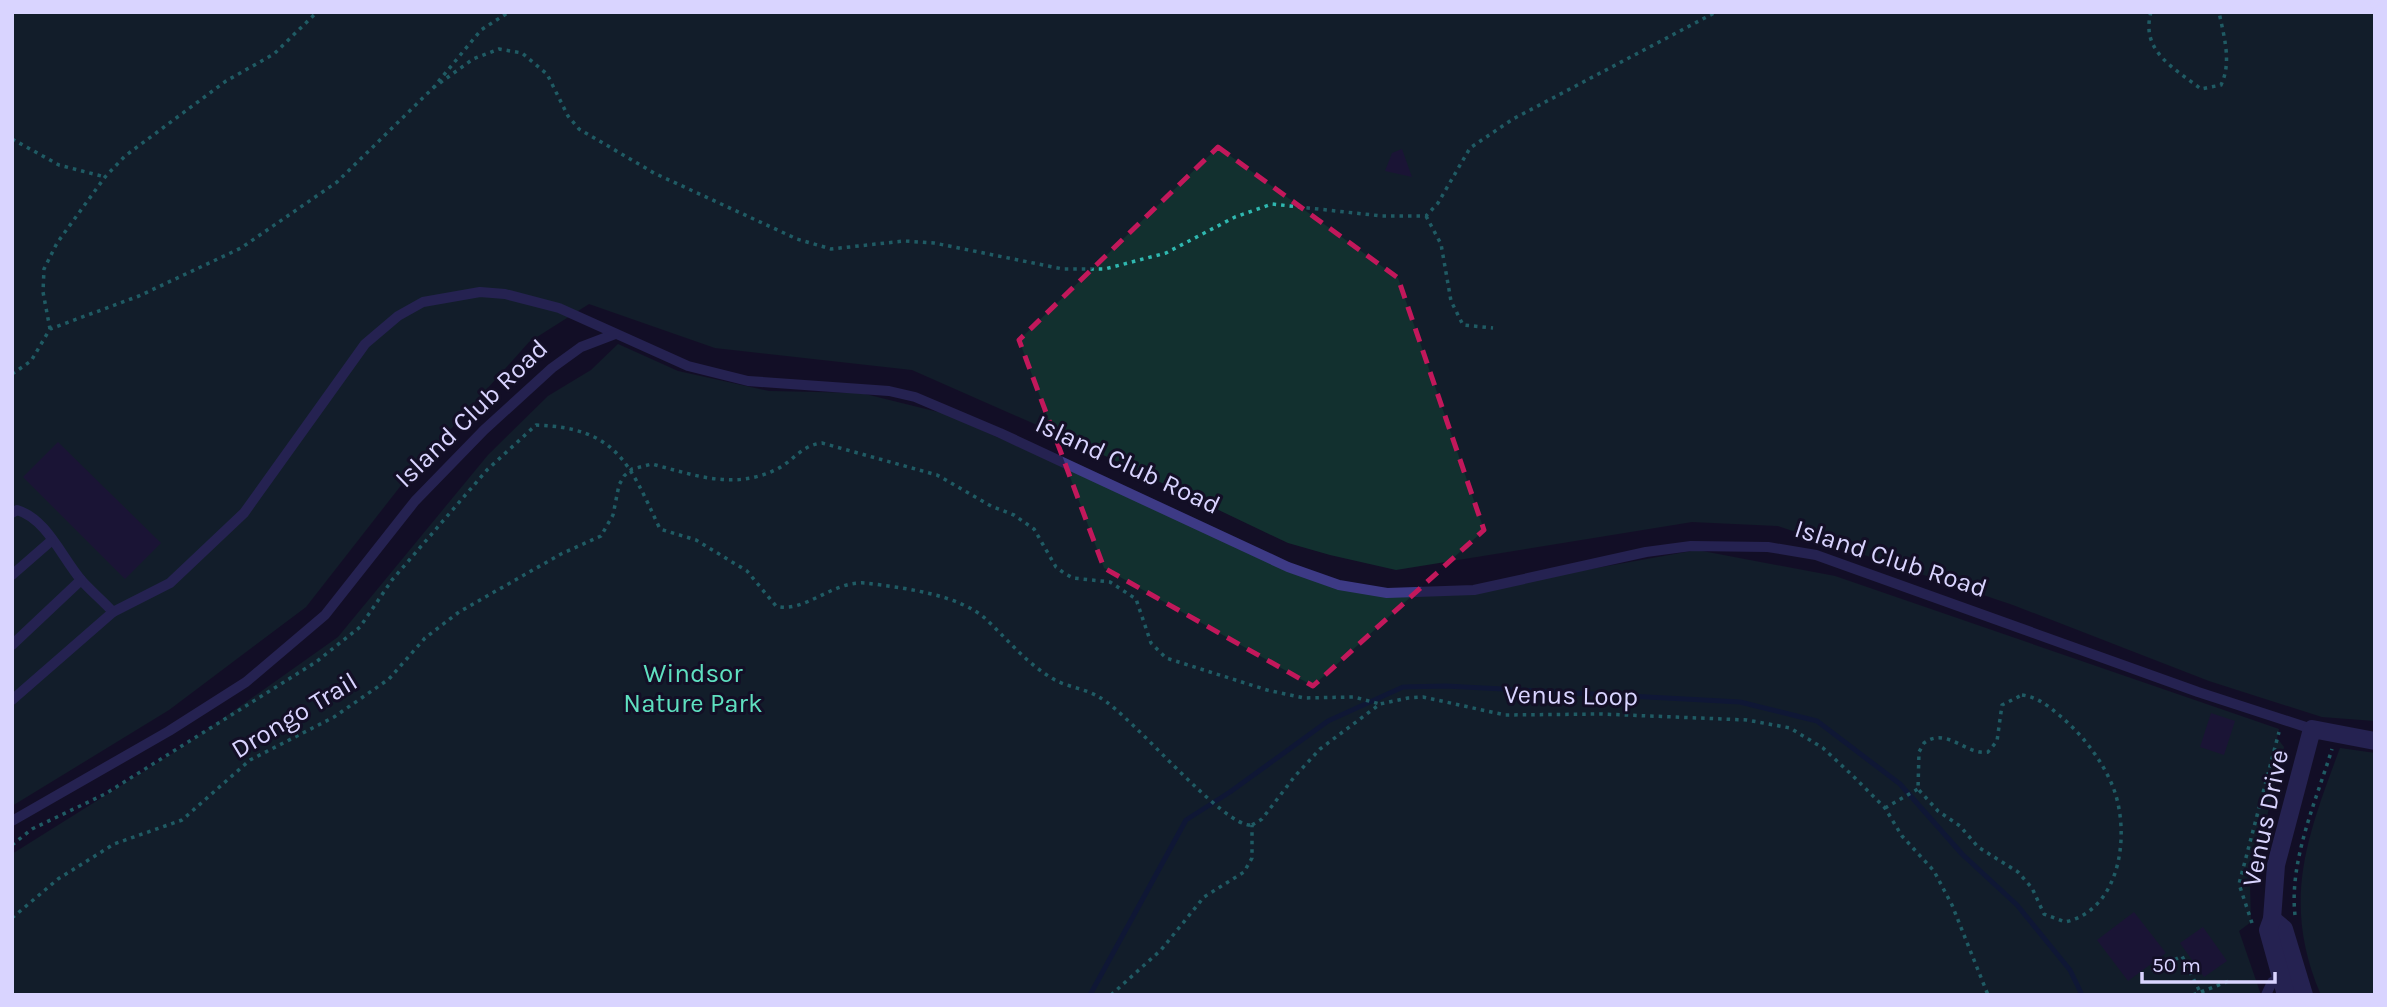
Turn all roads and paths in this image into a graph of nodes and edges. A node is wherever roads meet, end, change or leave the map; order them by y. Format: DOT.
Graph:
graph roads {
  1 [pos="317,12"];
  2 [pos="509,12"];
  3 [pos="1716,12"];
  4 [pos="2151,12"];
  5 [pos="2219,12"];
  6 [pos="433,88"];
  7 [pos="12,139"];
  8 [pos="105,177"];
  9 [pos="1426,216"];
  10 [pos="1493,328"];
  11 [pos="50,329"];
  12 [pos="615,334"];
  13 [pos="12,373"];
  14 [pos="632,469"];
  15 [pos="12,513"];
  16 [pos="51,541"];
  17 [pos="12,575"];
  18 [pos="81,580"];
  19 [pos="113,612"];
  20 [pos="12,645"];
  21 [pos="12,700"];
  22 [pos="1380,704"];
  23 [pos="2312,729"];
  24 [pos="2337,735"];
  25 [pos="2375,741"];
  26 [pos="1917,789"];
  27 [pos="1885,808"];
  28 [pos="12,821"];
  29 [pos="1252,825"];
  30 [pos="12,918"];
  31 [pos="2272,919"];
  32 [pos="2297,928"];
  33 [pos="2152,971"];
  34 [pos="2229,981"];
  35 [pos="2283,986"];
  36 [pos="2200,992"];
  37 [pos="1111,995"];
  38 [pos="1988,995"];
  39 [pos="2193,995"];
  40 [pos="2205,995"];
  41 [pos="2266,995"];
  42 [pos="2304,995"];
  1 -- 8 [label="path"];
  2 -- 6 [label="path"];
  3 -- 9 [label="path"];
  4 -- 5 [label="path"];
  6 -- 9 [label="path"];
  6 -- 11 [label="path"];
  7 -- 8 [label="path"];
  8 -- 11 [label="path"];
  9 -- 10 [label="path"];
  11 -- 13 [label="path"];
  12 -- 19 [label="lane"];
  12 -- 23 [label="lane, Island Club Road"];
  12 -- 28 [label="lane, Island Club Road"];
  14 -- 22 [label="path"];
  14 -- 29 [label="path"];
  14 -- 30 [label="path, Drongo Trail"];
  15 -- 16 [label="lane"];
  16 -- 17 [label="lane"];
  16 -- 18 [label="lane"];
  18 -- 19 [label="lane"];
  18 -- 20 [label="lane"];
  19 -- 21 [label="lane"];
  22 -- 27 [label="path, Venus Loop"];
  22 -- 29 [label="path, Venus Loop"];
  23 -- 24 [label="street, Island Club Road"];
  23 -- 31 [label="street, Venus Drive"];
  24 -- 25 [label="street, Island Club Road"];
  24 -- 32 [label="path"];
  26 -- 26 [label="path"];
  26 -- 27 [label="path"];
  27 -- 38 [label="path, Venus Loop"];
  29 -- 37 [label="path"];
  31 -- 35 [label="street, Venus Drive"];
  31 -- 42 [label="street, Venus Drive"];
  33 -- 36 [label="path"];
  34 -- 36 [label="path"];
  35 -- 41 [label="lane"];
  36 -- 39 [label="path"];
  36 -- 40 [label="path"];
}
